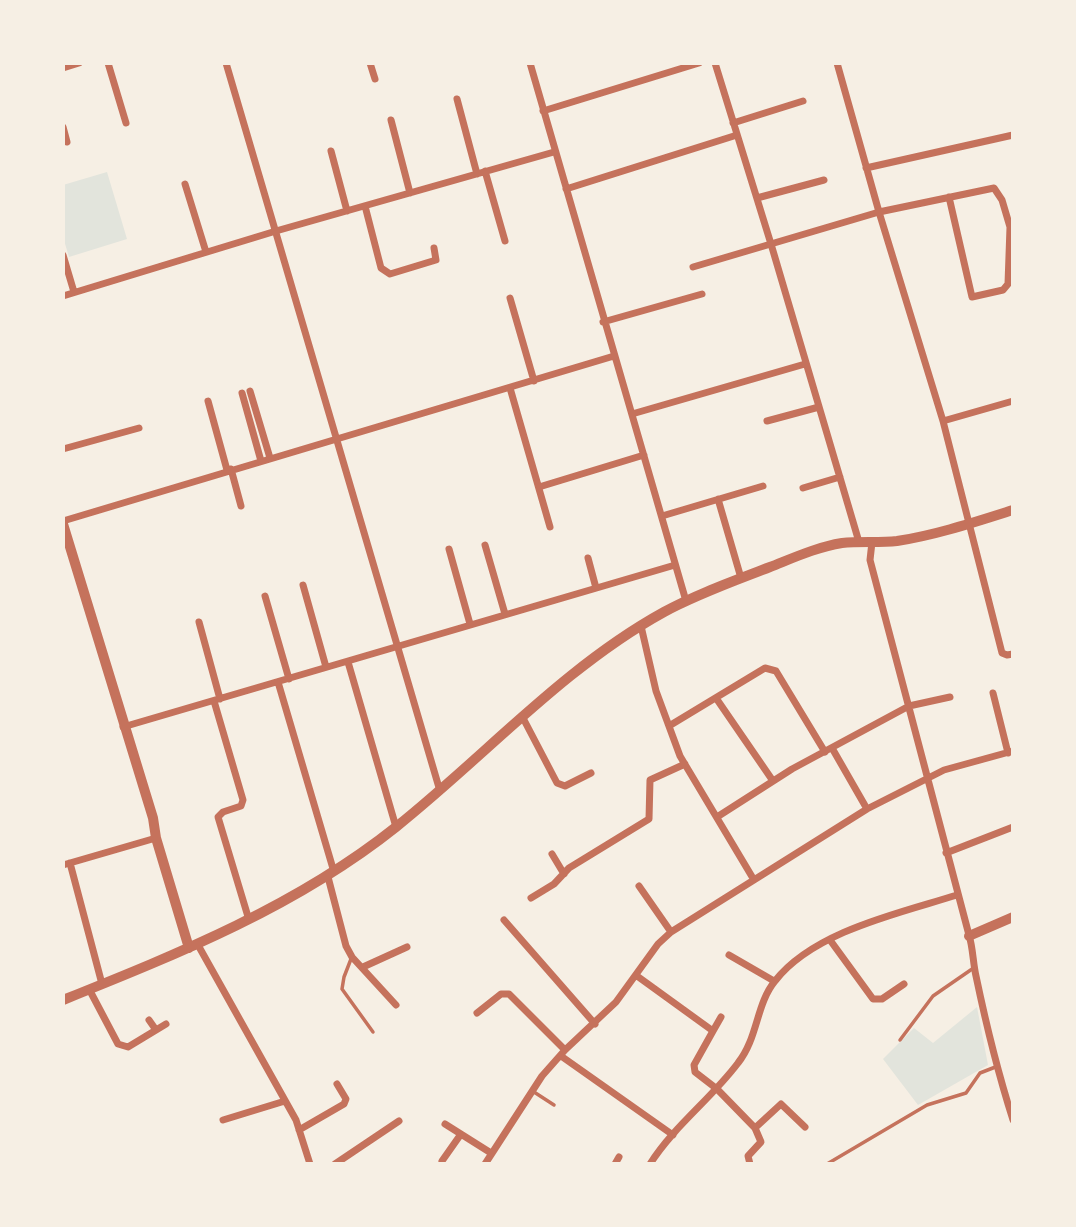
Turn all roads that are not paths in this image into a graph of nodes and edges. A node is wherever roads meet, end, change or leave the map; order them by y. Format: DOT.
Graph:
graph roads {
  1 [pos="79,63"];
  2 [pos="107,63"];
  3 [pos="226,63"];
  4 [pos="370,63"];
  5 [pos="530,63"];
  6 [pos="699,63"];
  7 [pos="715,63"];
  8 [pos="837,63"];
  9 [pos="680,66"];
  10 [pos="63,68"];
  11 [pos="375,79"];
  12 [pos="457,99"];
  13 [pos="803,101"];
  14 [pos="543,111"];
  15 [pos="391,120"];
  16 [pos="733,123"];
  17 [pos="127,124"];
  18 [pos="63,127"];
  19 [pos="737,135"];
  20 [pos="1013,135"];
  21 [pos="67,142"];
  22 [pos="331,151"];
  23 [pos="554,152"];
  24 [pos="866,168"];
  25 [pos="481,173"];
  26 [pos="824,180"];
  27 [pos="185,184"];
  28 [pos="566,188"];
  29 [pos="410,193"];
  30 [pos="948,197"];
  31 [pos="757,198"];
  32 [pos="365,206"];
  33 [pos="347,211"];
  34 [pos="878,212"];
  35 [pos="1011,228"];
  36 [pos="275,231"];
  37 [pos="505,241"];
  38 [pos="772,244"];
  39 [pos="434,248"];
  40 [pos="206,252"];
  41 [pos="63,255"];
  42 [pos="436,260"];
  43 [pos="693,267"];
  44 [pos="439,269"];
  45 [pos="74,292"];
  46 [pos="702,294"];
  47 [pos="63,296"];
  48 [pos="510,298"];
  49 [pos="603,322"];
  50 [pos="614,356"];
  51 [pos="805,364"];
  52 [pos="534,381"];
  53 [pos="510,388"];
  54 [pos="208,401"];
  55 [pos="1013,401"];
  56 [pos="818,407"];
  57 [pos="632,414"];
  58 [pos="767,421"];
  59 [pos="943,421"];
  60 [pos="139,428"];
  61 [pos="337,439"];
  62 [pos="63,449"];
  63 [pos="644,455"];
  64 [pos="270,458"];
  65 [pos="261,461"];
  66 [pos="229,470"];
  67 [pos="840,477"];
  68 [pos="763,486"];
  69 [pos="539,487"];
  70 [pos="803,488"];
  71 [pos="718,499"];
  72 [pos="241,506"];
  73 [pos="1013,510"];
  74 [pos="662,516"];
  75 [pos="63,522"];
  76 [pos="968,523"];
  77 [pos="550,527"];
  78 [pos="859,542"];
  79 [pos="872,542"];
  80 [pos="485,545"];
  81 [pos="449,549"];
  82 [pos="588,558"];
  83 [pos="675,565"];
  84 [pos="741,578"];
  85 [pos="303,585"];
  86 [pos="596,588"];
  87 [pos="265,596"];
  88 [pos="686,601"];
  89 [pos="505,614"];
  90 [pos="199,622"];
  91 [pos="470,624"];
  92 [pos="640,626"];
  93 [pos="397,646"];
  94 [pos="1013,654"];
  95 [pos="348,662"];
  96 [pos="326,667"];
  97 [pos="289,679"];
  98 [pos="278,681"];
  99 [pos="993,693"];
  100 [pos="950,696"];
  101 [pos="716,698"];
  102 [pos="217,700"];
  103 [pos="909,706"];
  104 [pos="523,718"];
  105 [pos="669,726"];
  106 [pos="123,727"];
  107 [pos="828,750"];
  108 [pos="1011,752"];
  109 [pos="685,764"];
  110 [pos="591,773"];
  111 [pos="929,777"];
  112 [pos="773,781"];
  113 [pos="440,791"];
  114 [pos="867,809"];
  115 [pos="717,817"];
  116 [pos="396,827"];
  117 [pos="1013,827"];
  118 [pos="156,838"];
  119 [pos="946,853"];
  120 [pos="552,854"];
  121 [pos="66,864"];
  122 [pos="564,874"];
  123 [pos="331,875"];
  124 [pos="754,880"];
  125 [pos="639,886"];
  126 [pos="957,895"];
  127 [pos="531,898"];
  128 [pos="1013,917"];
  129 [pos="250,920"];
  130 [pos="504,920"];
  131 [pos="671,932"];
  132 [pos="969,936"];
  133 [pos="830,940"];
  134 [pos="193,947"];
  135 [pos="407,947"];
  136 [pos="729,955"];
  137 [pos="352,957"];
  138 [pos="363,967"];
  139 [pos="975,967"];
  140 [pos="637,976"];
  141 [pos="774,981"];
  142 [pos="102,984"];
  143 [pos="904,984"];
  144 [pos="89,989"];
  145 [pos="63,1000"];
  146 [pos="396,1006"];
  147 [pos="477,1013"];
  148 [pos="721,1017"];
  149 [pos="149,1020"];
  150 [pos="166,1024"];
  151 [pos="595,1024"];
  152 [pos="156,1030"];
  153 [pos="713,1031"];
  154 [pos="373,1032"];
  155 [pos="900,1040"];
  156 [pos="563,1053"];
  157 [pos="998,1066"];
  158 [pos="337,1084"];
  159 [pos="717,1089"];
  160 [pos="1013,1089"];
  161 [pos="532,1091"];
  162 [pos="1005,1093"];
  163 [pos="285,1101"];
  164 [pos="554,1105"];
  165 [pos="223,1120"];
  166 [pos="1013,1120"];
  167 [pos="399,1121"];
  168 [pos="445,1124"];
  169 [pos="805,1127"];
  170 [pos="755,1128"];
  171 [pos="299,1130"];
  172 [pos="461,1134"];
  173 [pos="673,1135"];
  174 [pos="491,1153"];
  175 [pos="442,1161"];
  176 [pos="310,1164"];
  177 [pos="335,1164"];
  178 [pos="485,1164"];
  179 [pos="650,1164"];
  180 [pos="750,1164"];
  181 [pos="827,1164"];
  1 -- 10 [label="street"];
  2 -- 17 [label="street"];
  3 -- 36 [label="street"];
  4 -- 11 [label="street"];
  5 -- 14 [label="street"];
  6 -- 9 [label="street"];
  7 -- 16 [label="street"];
  8 -- 24 [label="street"];
  9 -- 14 [label="street"];
  12 -- 25 [label="street"];
  13 -- 16 [label="street"];
  14 -- 23 [label="street"];
  15 -- 29 [label="street"];
  16 -- 19 [label="street"];
  18 -- 21 [label="street"];
  19 -- 28 [label="street"];
  19 -- 31 [label="street"];
  20 -- 24 [label="street"];
  22 -- 33 [label="street"];
  23 -- 25 [label="street"];
  23 -- 28 [label="street"];
  24 -- 34 [label="street"];
  25 -- 29 [label="street"];
  25 -- 37 [label="street"];
  26 -- 31 [label="street"];
  27 -- 40 [label="street"];
  28 -- 49 [label="street"];
  29 -- 32 [label="street"];
  30 -- 34 [label="street"];
  30 -- 35 [label="street"];
  30 -- 35 [label="street"];
  31 -- 38 [label="street"];
  32 -- 33 [label="street"];
  32 -- 42 [label="street"];
  33 -- 36 [label="street"];
  34 -- 38 [label="street"];
  34 -- 59 [label="street"];
  36 -- 40 [label="street"];
  36 -- 61 [label="street"];
  38 -- 43 [label="street"];
  38 -- 51 [label="street"];
  39 -- 42 [label="street"];
  40 -- 45 [label="street"];
  41 -- 45 [label="street"];
  42 -- 44 [label="street"];
  45 -- 47 [label="street"];
  46 -- 49 [label="street"];
  48 -- 52 [label="street"];
  49 -- 50 [label="street"];
  50 -- 52 [label="street"];
  50 -- 57 [label="street"];
  51 -- 56 [label="street"];
  51 -- 57 [label="street"];
  52 -- 53 [label="street"];
  53 -- 61 [label="street"];
  53 -- 69 [label="street"];
  54 -- 66 [label="street"];
  55 -- 59 [label="street"];
  56 -- 58 [label="street"];
  56 -- 67 [label="street"];
  57 -- 63 [label="street"];
  59 -- 76 [label="street"];
  60 -- 62 [label="street"];
  61 -- 64 [label="street"];
  61 -- 93 [label="street"];
  63 -- 69 [label="street"];
  63 -- 74 [label="street"];
  64 -- 65 [label="street"];
  64 -- 65 [label="street"];
  65 -- 66 [label="street"];
  66 -- 72 [label="street"];
  66 -- 75 [label="street"];
  67 -- 70 [label="street"];
  67 -- 78 [label="street"];
  68 -- 71 [label="street"];
  69 -- 77 [label="street"];
  71 -- 74 [label="street"];
  71 -- 84 [label="street"];
  73 -- 76 [label="street"];
  74 -- 83 [label="street"];
  75 -- 106 [label="street"];
  76 -- 79 [label="street"];
  76 -- 94 [label="street"];
  78 -- 79 [label="street"];
  78 -- 84 [label="street"];
  79 -- 103 [label="street"];
  80 -- 89 [label="street"];
  81 -- 91 [label="street"];
  82 -- 86 [label="street"];
  83 -- 86 [label="street"];
  83 -- 88 [label="street"];
  84 -- 88 [label="street"];
  85 -- 96 [label="street"];
  86 -- 89 [label="street"];
  87 -- 97 [label="street"];
  88 -- 92 [label="street"];
  89 -- 91 [label="street"];
  90 -- 102 [label="street"];
  91 -- 93 [label="street"];
  92 -- 104 [label="street"];
  92 -- 105 [label="street"];
  93 -- 95 [label="street"];
  93 -- 113 [label="street"];
  95 -- 96 [label="street"];
  95 -- 116 [label="street"];
  96 -- 97 [label="street"];
  97 -- 98 [label="street"];
  98 -- 102 [label="street"];
  98 -- 123 [label="street"];
  99 -- 108 [label="street"];
  100 -- 103 [label="street"];
  101 -- 105 [label="street"];
  101 -- 107 [label="street"];
  101 -- 112 [label="street"];
  102 -- 106 [label="street"];
  102 -- 129 [label="street"];
  103 -- 107 [label="street"];
  103 -- 111 [label="street"];
  104 -- 110 [label="street"];
  104 -- 113 [label="street"];
  105 -- 109 [label="street"];
  106 -- 118 [label="street"];
  107 -- 112 [label="street"];
  107 -- 114 [label="street"];
  108 -- 111 [label="street"];
  109 -- 115 [label="street"];
  109 -- 122 [label="street"];
  111 -- 114 [label="street"];
  111 -- 119 [label="street"];
  112 -- 115 [label="street"];
  113 -- 116 [label="street"];
  114 -- 124 [label="street"];
  115 -- 124 [label="street"];
  116 -- 123 [label="street"];
  117 -- 119 [label="street"];
  118 -- 121 [label="street"];
  118 -- 134 [label="street"];
  119 -- 126 [label="street"];
  120 -- 122 [label="street"];
  121 -- 142 [label="street"];
  122 -- 127 [label="street"];
  123 -- 129 [label="street"];
  123 -- 137 [label="street"];
  124 -- 131 [label="street"];
  125 -- 131 [label="street"];
  126 -- 132 [label="street"];
  126 -- 133 [label="street"];
  128 -- 132 [label="street"];
  129 -- 134 [label="street"];
  130 -- 151 [label="street"];
  131 -- 140 [label="street"];
  132 -- 139 [label="street"];
  133 -- 141 [label="street"];
  133 -- 143 [label="street"];
  134 -- 142 [label="street"];
  134 -- 163 [label="street"];
  135 -- 138 [label="street"];
  136 -- 141 [label="street"];
  137 -- 138 [label="street"];
  137 -- 154 [label="lane"];
  138 -- 146 [label="street"];
  139 -- 155 [label="lane"];
  139 -- 157 [label="street"];
  140 -- 151 [label="street"];
  140 -- 153 [label="street"];
  141 -- 159 [label="street"];
  142 -- 144 [label="street"];
  144 -- 145 [label="street"];
  144 -- 152 [label="street"];
  147 -- 156 [label="street"];
  148 -- 153 [label="street"];
  149 -- 152 [label="street"];
  150 -- 152 [label="street"];
  151 -- 156 [label="street"];
  153 -- 159 [label="street"];
  156 -- 161 [label="street"];
  156 -- 173 [label="street"];
  157 -- 162 [label="street"];
  157 -- 181 [label="lane"];
  158 -- 171 [label="street"];
  159 -- 170 [label="street"];
  159 -- 173 [label="street"];
  160 -- 162 [label="street"];
  161 -- 164 [label="lane"];
  161 -- 174 [label="street"];
  162 -- 166 [label="street"];
  163 -- 165 [label="street"];
  163 -- 171 [label="street"];
  167 -- 177 [label="street"];
  168 -- 172 [label="street"];
  169 -- 170 [label="street"];
  170 -- 180 [label="street"];
  171 -- 176 [label="street"];
  172 -- 174 [label="street"];
  172 -- 175 [label="street"];
  173 -- 179 [label="street"];
  174 -- 178 [label="street"];
}
